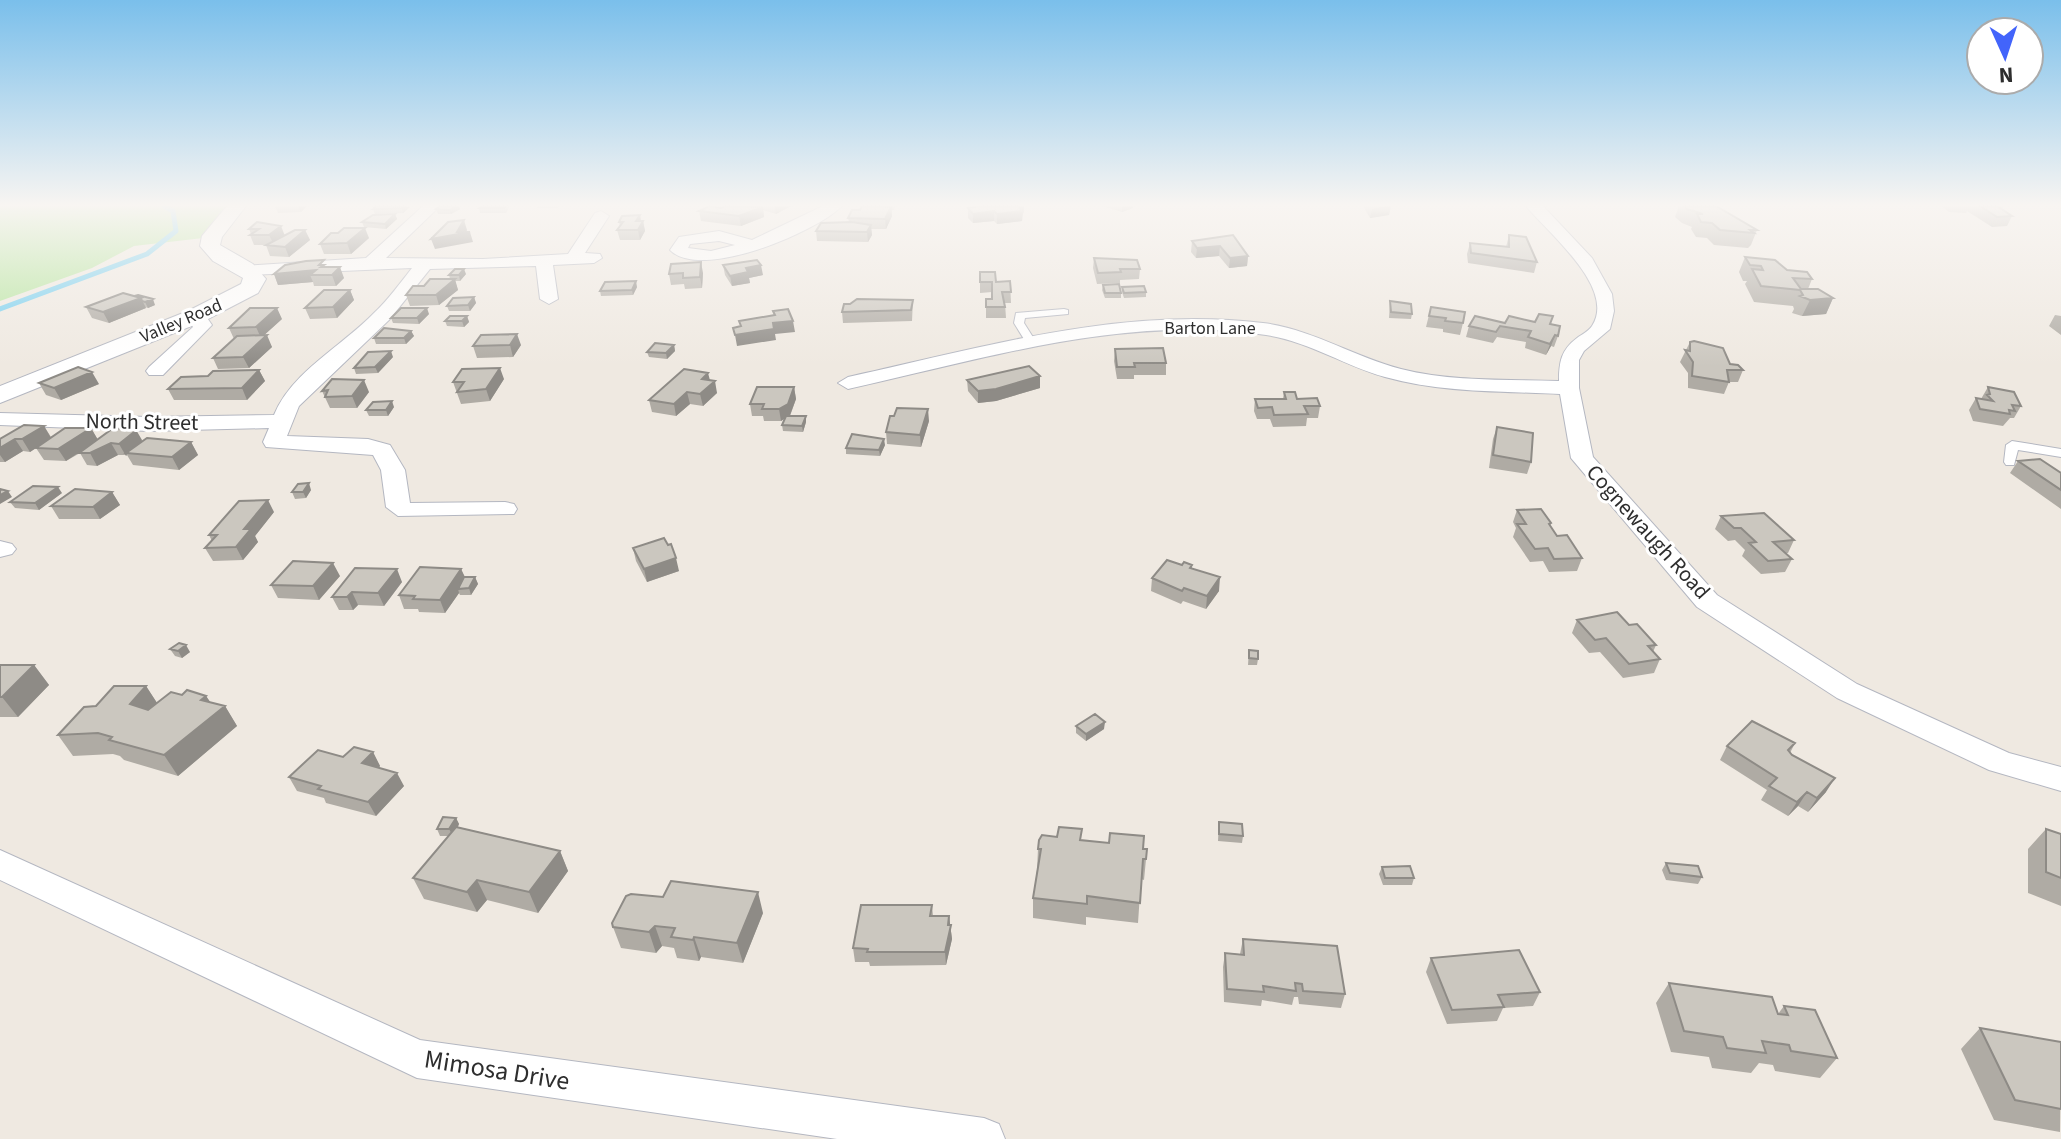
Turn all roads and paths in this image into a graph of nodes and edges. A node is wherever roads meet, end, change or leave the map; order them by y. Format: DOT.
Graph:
graph roads {
  1 [pos="225,259"];
  2 [pos="375,259"];
  3 [pos="572,259"];
  4 [pos="1582,259"];
  5 [pos="544,262"];
  6 [pos="371,263"];
  7 [pos="425,264"];
  8 [pos="250,270"];
  9 [pos="549,299"];
  10 [pos="1064,312"];
  11 [pos="196,316"];
  12 [pos="1031,342"];
  13 [pos="156,371"];
  14 [pos="848,383"];
  15 [pos="1569,388"];
  16 [pos="0,395"];
  17 [pos="0,419"];
  18 [pos="284,421"];
  19 [pos="2061,453"];
  20 [pos="2010,462"];
  21 [pos="505,509"];
  22 [pos="2061,779"];
  23 [pos="0,864"];
  24 [pos="984,1139"];
  1 -- 8 [label="street"];
  2 -- 6 [label="street"];
  3 -- 5 [label="street"];
  4 -- 15 [label="street, Cognewaugh Road"];
  5 -- 7 [label="street"];
  5 -- 9 [label="street"];
  6 -- 7 [label="street"];
  6 -- 8 [label="street"];
  7 -- 18 [label="street"];
  8 -- 11 [label="street, Valley Road"];
  10 -- 12 [label="lane"];
  11 -- 13 [label="street"];
  11 -- 16 [label="street, Valley Road"];
  12 -- 14 [label="street, Barton Lane"];
  12 -- 15 [label="street, Barton Lane"];
  15 -- 22 [label="street, Cognewaugh Road"];
  17 -- 18 [label="street, North Street"];
  18 -- 21 [label="street"];
  19 -- 20 [label="lane"];
  23 -- 24 [label="street, Mimosa Drive"];
}
